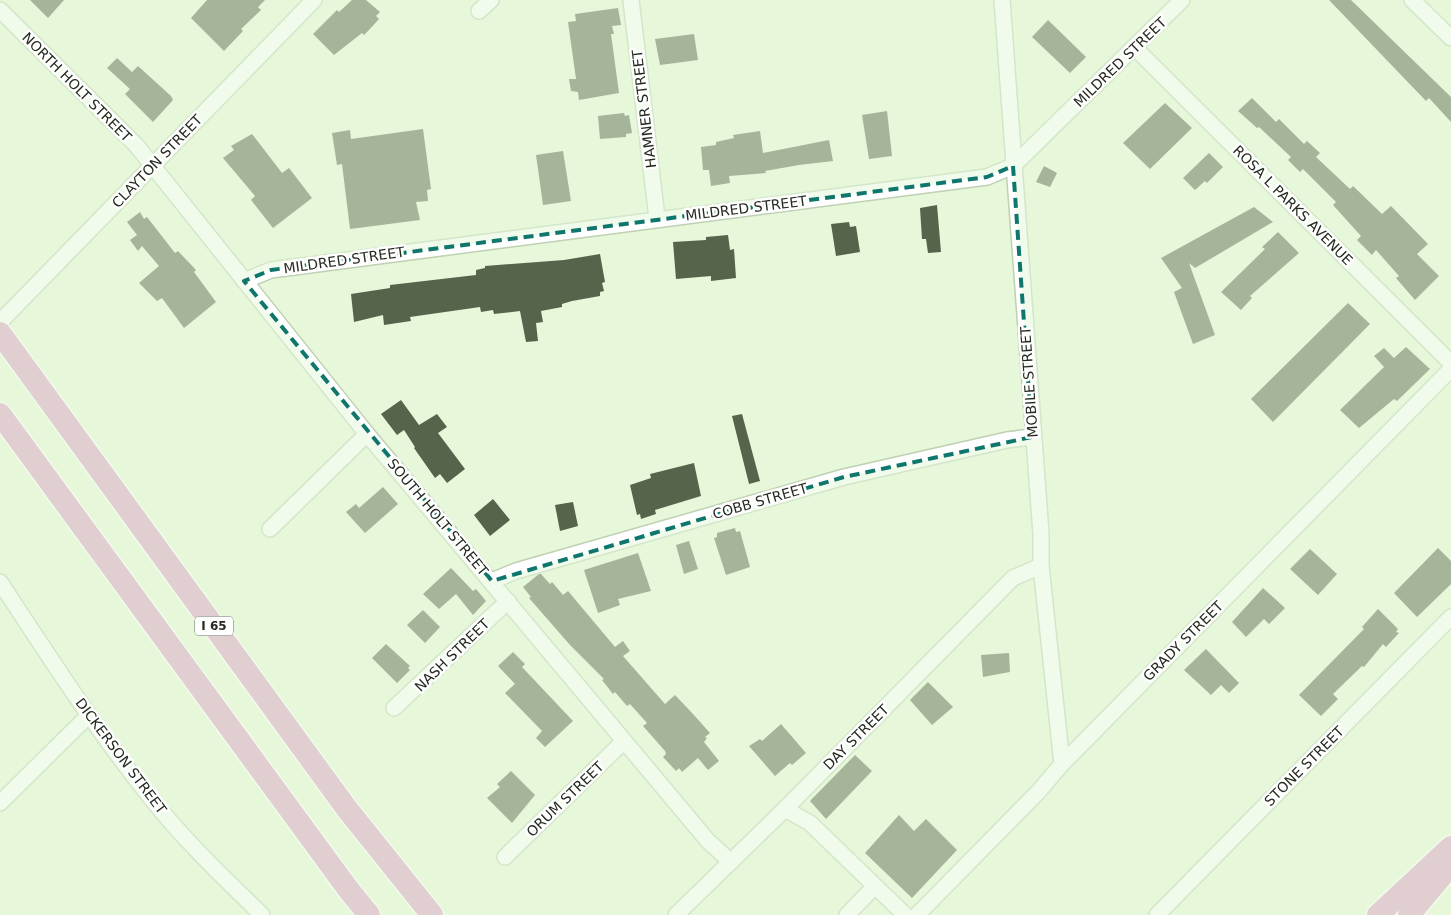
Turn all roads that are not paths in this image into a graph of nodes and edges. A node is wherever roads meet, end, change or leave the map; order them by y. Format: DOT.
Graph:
graph roads {
  1 [pos="314,0"];
  2 [pos="490,0"];
  3 [pos="631,0"];
  4 [pos="1002,0"];
  5 [pos="1182,0"];
  6 [pos="1412,0"];
  7 [pos="0,10"];
  8 [pos="479,11"];
  9 [pos="1451,38"];
  10 [pos="1135,48"];
  11 [pos="152,166"];
  12 [pos="1013,166"];
  13 [pos="657,218"];
  14 [pos="244,280"];
  15 [pos="0,322"];
  16 [pos="0,333"];
  17 [pos="1451,363"];
  18 [pos="1451,369"];
  19 [pos="0,414"];
  20 [pos="367,434"];
  21 [pos="1032,437"];
  22 [pos="270,529"];
  23 [pos="1041,566"];
  24 [pos="492,581"];
  25 [pos="0,582"];
  26 [pos="508,601"];
  27 [pos="1451,617"];
  28 [pos="394,708"];
  29 [pos="88,716"];
  30 [pos="624,740"];
  31 [pos="1062,764"];
  32 [pos="0,803"];
  33 [pos="785,809"];
  34 [pos="1451,847"];
  35 [pos="505,857"];
  36 [pos="731,862"];
  37 [pos="1451,865"];
  38 [pos="874,888"];
  39 [pos="262,915"];
  40 [pos="369,915"];
  41 [pos="432,915"];
  42 [pos="676,915"];
  43 [pos="847,915"];
  44 [pos="905,915"];
  45 [pos="918,915"];
  46 [pos="1157,915"];
  47 [pos="1378,915"];
  48 [pos="1409,915"];
  1 -- 11 [label="street, CLAYTON STREET"];
  2 -- 8 [label="street"];
  3 -- 13 [label="street, HAMNER STREET"];
  4 -- 12 [label="street, MOBILE STREET"];
  5 -- 10 [label="street, MILDRED STREET"];
  6 -- 9 [label="street"];
  7 -- 11 [label="street, NORTH HOLT STREET"];
  10 -- 12 [label="street, MILDRED STREET"];
  10 -- 17 [label="street, ROSA L PARKS AVENUE"];
  11 -- 14 [label="street, SOUTH HOLT STREET"];
  11 -- 15 [label="street, CLAYTON STREET"];
  12 -- 13 [label="street, MILDRED STREET"];
  12 -- 21 [label="street, MOBILE STREET"];
  13 -- 14 [label="street, MILDRED STREET"];
  14 -- 20 [label="street, SOUTH HOLT STREET"];
  16 -- 41 [label="highway, I 65"];
  18 -- 31 [label="street, GRADY STREET"];
  19 -- 40 [label="highway"];
  20 -- 22 [label="street"];
  20 -- 24 [label="street, SOUTH HOLT STREET"];
  21 -- 23 [label="street, MOBILE STREET"];
  21 -- 24 [label="street, COBB STREET"];
  23 -- 31 [label="street, MOBILE STREET"];
  23 -- 33 [label="street, DAY STREET"];
  24 -- 26 [label="street, SOUTH HOLT STREET"];
  25 -- 29 [label="street, DICKERSON STREET"];
  26 -- 28 [label="street, NASH STREET"];
  26 -- 30 [label="street, SOUTH HOLT STREET"];
  27 -- 46 [label="street, STONE STREET"];
  29 -- 32 [label="street"];
  29 -- 39 [label="street, DICKERSON STREET"];
  30 -- 35 [label="street, ORUM STREET"];
  30 -- 36 [label="street, SOUTH HOLT STREET"];
  31 -- 45 [label="street, GRADY STREET"];
  33 -- 36 [label="street, DAY STREET"];
  33 -- 38 [label="street"];
  34 -- 47 [label="highway"];
  36 -- 42 [label="street, DAY STREET"];
  37 -- 48 [label="highway"];
  38 -- 43 [label="street"];
  38 -- 44 [label="street"];
}
